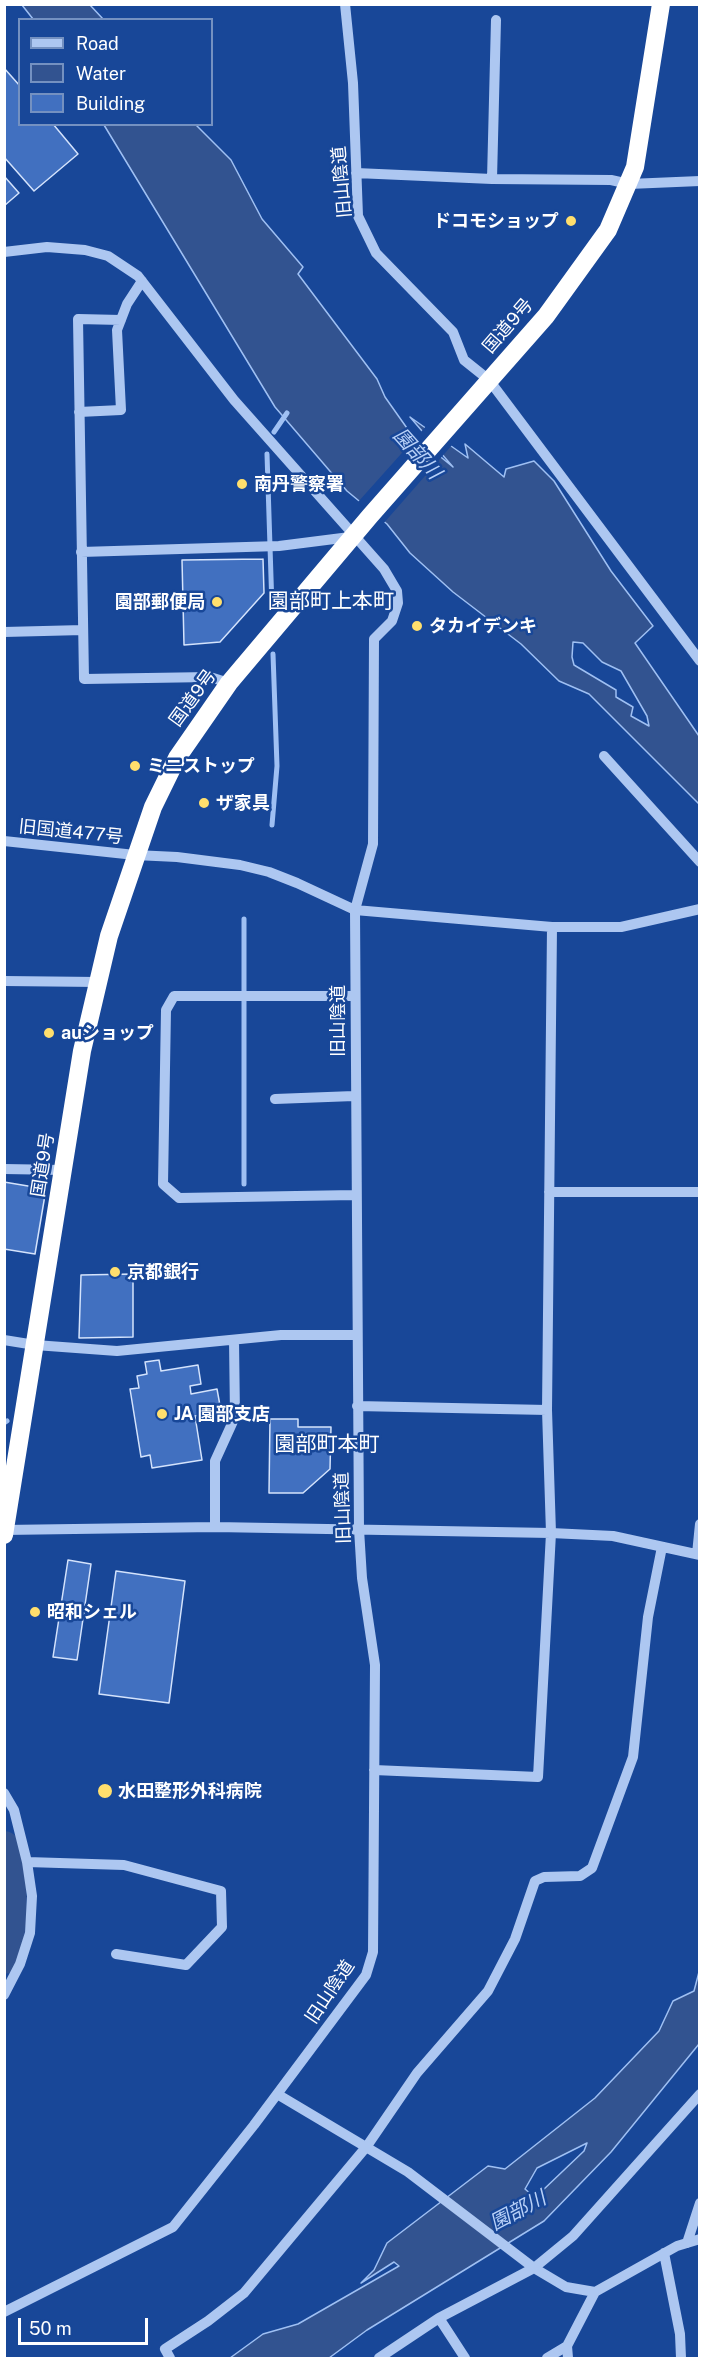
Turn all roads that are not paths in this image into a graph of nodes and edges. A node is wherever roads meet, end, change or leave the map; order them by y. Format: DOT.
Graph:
graph roads {
  1 [pos="345,4"];
  2 [pos="661,4"];
  3 [pos="496,20"];
  4 [pos="356,173"];
  5 [pos="492,179"];
  6 [pos="699,181"];
  7 [pos="629,184"];
  8 [pos="4,252"];
  9 [pos="142,281"];
  10 [pos="121,320"];
  11 [pos="484,386"];
  12 [pos="79,412"];
  13 [pos="355,537"];
  14 [pos="81,552"];
  15 [pos="83,630"];
  16 [pos="4,632"];
  17 [pos="699,661"];
  18 [pos="229,683"];
  19 [pos="604,756"];
  20 [pos="4,841"];
  21 [pos="135,855"];
  22 [pos="699,862"];
  23 [pos="699,909"];
  24 [pos="355,910"];
  25 [pos="552,927"];
  26 [pos="4,981"];
  27 [pos="98,981"];
  28 [pos="355,996"];
  29 [pos="354,1096"];
  30 [pos="275,1099"];
  31 [pos="4,1169"];
  32 [pos="63,1170"];
  33 [pos="549,1192"];
  34 [pos="699,1192"];
  35 [pos="355,1195"];
  36 [pos="356,1335"];
  37 [pos="4,1340"];
  38 [pos="234,1340"];
  39 [pos="35,1345"];
  40 [pos="357,1406"];
  41 [pos="547,1410"];
  42 [pos="699,1524"];
  43 [pos="215,1527"];
  44 [pos="359,1529"];
  45 [pos="5,1530"];
  46 [pos="551,1533"];
  47 [pos="4,1535"];
  48 [pos="662,1547"];
  49 [pos="698,1555"];
  50 [pos="374,1770"];
  51 [pos="4,1793"];
  52 [pos="27,1862"];
  53 [pos="116,1954"];
  54 [pos="4,1995"];
  55 [pos="277,2094"];
  56 [pos="699,2094"];
  57 [pos="367,2146"];
  58 [pos="699,2203"];
  59 [pos="699,2239"];
  60 [pos="687,2243"];
  61 [pos="664,2253"];
  62 [pos="530,2264"];
  63 [pos="595,2292"];
  64 [pos="4,2312"];
  65 [pos="439,2318"];
  66 [pos="567,2346"];
  67 [pos="170,2358"];
  68 [pos="379,2358"];
  69 [pos="465,2358"];
  70 [pos="547,2358"];
  71 [pos="568,2358"];
  72 [pos="681,2358"];
  1 -- 4 [label="street, 旧山陰道"];
  2 -- 7 [label="highway, 国道9号"];
  3 -- 5 [label="street"];
  4 -- 5 [label="street"];
  4 -- 11 [label="street, 旧山陰道"];
  5 -- 7 [label="street"];
  6 -- 7 [label="street"];
  7 -- 11 [label="highway, 国道9号"];
  8 -- 9 [label="street, 旧山陰道"];
  9 -- 10 [label="street"];
  9 -- 13 [label="street, 旧山陰道"];
  10 -- 12 [label="street"];
  10 -- 12 [label="street"];
  11 -- 13 [label="highway, 国道9号"];
  11 -- 17 [label="street, 旧山陰道"];
  12 -- 14 [label="street"];
  13 -- 14 [label="street"];
  13 -- 18 [label="highway, 国道9号"];
  13 -- 24 [label="street, 旧山陰道"];
  14 -- 15 [label="street"];
  15 -- 16 [label="street"];
  15 -- 18 [label="street"];
  18 -- 21 [label="highway, 国道9号"];
  19 -- 22 [label="street"];
  20 -- 21 [label="street, 旧国道477号"];
  21 -- 24 [label="street, 旧国道477号"];
  21 -- 27 [label="highway, 国道9号"];
  23 -- 25 [label="street, 旧国道477号"];
  24 -- 25 [label="street, 旧国道477号"];
  24 -- 28 [label="street, 旧山陰道"];
  25 -- 33 [label="street"];
  26 -- 27 [label="street"];
  27 -- 32 [label="highway, 国道9号"];
  28 -- 29 [label="street, 旧山陰道"];
  28 -- 35 [label="street"];
  29 -- 30 [label="street"];
  29 -- 35 [label="street, 旧山陰道"];
  31 -- 32 [label="street"];
  32 -- 39 [label="highway, 国道9号"];
  33 -- 34 [label="street"];
  33 -- 41 [label="street"];
  35 -- 36 [label="street, 旧山陰道"];
  36 -- 38 [label="street"];
  36 -- 40 [label="street, 旧山陰道"];
  37 -- 39 [label="street"];
  38 -- 39 [label="street"];
  38 -- 43 [label="street"];
  39 -- 45 [label="highway, 国道9号"];
  40 -- 41 [label="street"];
  40 -- 44 [label="street, 旧山陰道"];
  41 -- 46 [label="street"];
  42 -- 49 [label="street"];
  43 -- 44 [label="street"];
  43 -- 45 [label="street"];
  44 -- 46 [label="street"];
  44 -- 50 [label="street, 旧山陰道"];
  45 -- 47 [label="highway, 国道9号"];
  46 -- 48 [label="street"];
  46 -- 50 [label="street"];
  48 -- 49 [label="street"];
  48 -- 57 [label="street"];
  50 -- 55 [label="street, 旧山陰道"];
  51 -- 52 [label="street"];
  52 -- 53 [label="street"];
  52 -- 54 [label="street"];
  55 -- 57 [label="street"];
  55 -- 64 [label="street, 旧山陰道"];
  56 -- 62 [label="street"];
  57 -- 62 [label="street"];
  57 -- 67 [label="street"];
  58 -- 60 [label="street"];
  59 -- 60 [label="street"];
  60 -- 61 [label="street"];
  61 -- 63 [label="street"];
  61 -- 72 [label="street"];
  62 -- 63 [label="street"];
  62 -- 65 [label="street"];
  63 -- 66 [label="street"];
  65 -- 68 [label="street"];
  65 -- 69 [label="street"];
  66 -- 70 [label="street"];
  66 -- 71 [label="street"];
}
